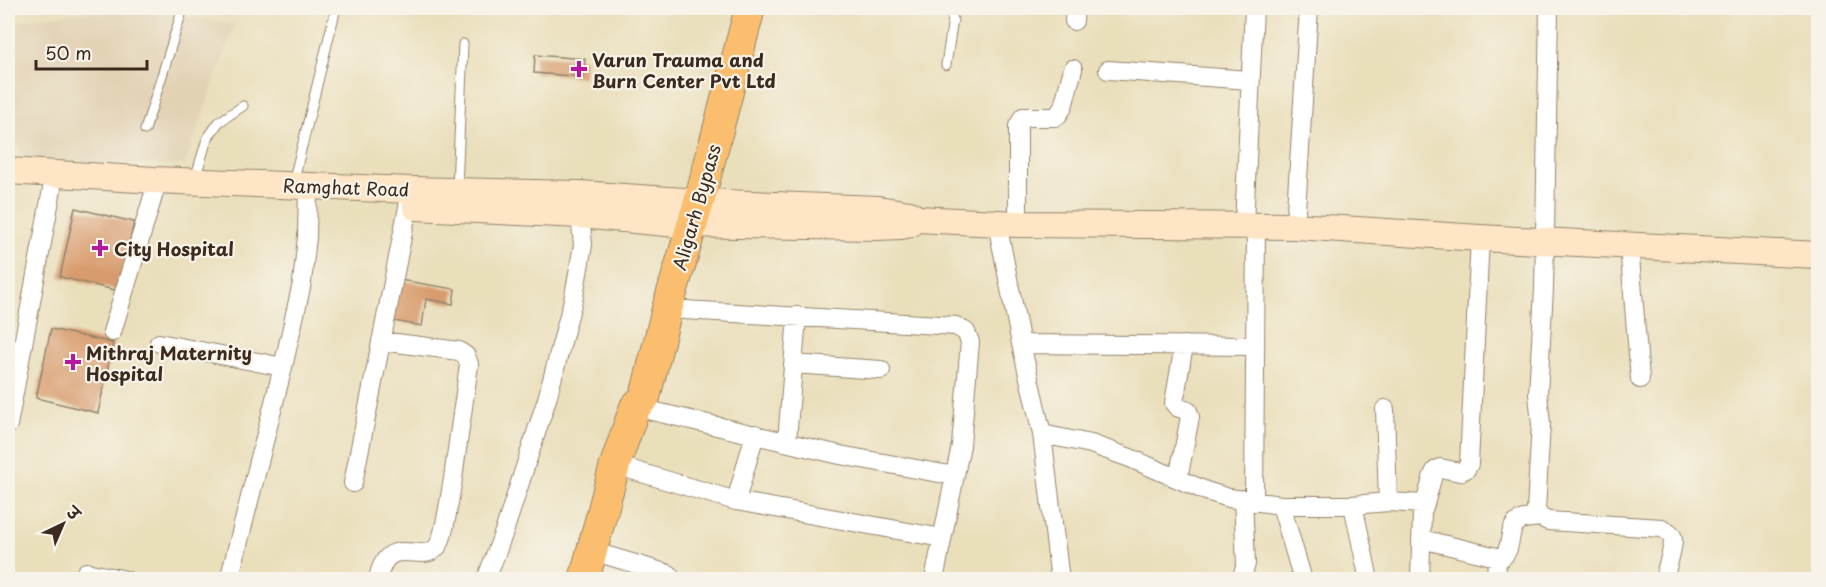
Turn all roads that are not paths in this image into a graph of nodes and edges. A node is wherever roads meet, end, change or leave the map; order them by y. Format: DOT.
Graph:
graph roads {
  1 [pos="183,8"];
  2 [pos="336,8"];
  3 [pos="737,8"];
  4 [pos="750,8"];
  5 [pos="940,8"];
  6 [pos="1254,8"];
  7 [pos="1309,8"];
  8 [pos="1549,8"];
  9 [pos="463,44"];
  10 [pos="946,65"];
  11 [pos="1073,69"];
  12 [pos="1108,70"];
  13 [pos="1250,80"];
  14 [pos="243,106"];
  15 [pos="146,130"];
  16 [pos="8,171"];
  17 [pos="195,181"];
  18 [pos="8,187"];
  19 [pos="52,189"];
  20 [pos="302,190"];
  21 [pos="457,190"];
  22 [pos="154,193"];
  23 [pos="409,198"];
  24 [pos="579,205"];
  25 [pos="688,213"];
  26 [pos="1007,224"];
  27 [pos="1250,226"];
  28 [pos="1295,226"];
  29 [pos="1480,238"];
  30 [pos="1545,241"];
  31 [pos="1629,245"];
  32 [pos="1818,255"];
  33 [pos="667,309"];
  34 [pos="797,316"];
  35 [pos="112,333"];
  36 [pos="381,341"];
  37 [pos="159,343"];
  38 [pos="1021,344"];
  39 [pos="1184,345"];
  40 [pos="1254,346"];
  41 [pos="793,364"];
  42 [pos="283,367"];
  43 [pos="881,370"];
  44 [pos="1640,379"];
  45 [pos="635,405"];
  46 [pos="1385,409"];
  47 [pos="8,425"];
  48 [pos="755,434"];
  49 [pos="1042,434"];
  50 [pos="787,441"];
  51 [pos="615,465"];
  52 [pos="955,476"];
  53 [pos="1178,479"];
  54 [pos="353,483"];
  55 [pos="1249,500"];
  56 [pos="736,501"];
  57 [pos="1388,502"];
  58 [pos="1425,504"];
  59 [pos="1281,505"];
  60 [pos="1353,505"];
  61 [pos="1540,517"];
  62 [pos="942,538"];
  63 [pos="1421,539"];
  64 [pos="592,551"];
  65 [pos="1497,558"];
  66 [pos="86,572"];
  67 [pos="669,574"];
  68 [pos="126,579"];
  69 [pos="230,579"];
  70 [pos="378,579"];
  71 [pos="486,579"];
  72 [pos="584,579"];
  73 [pos="934,579"];
  74 [pos="1060,579"];
  75 [pos="1241,579"];
  76 [pos="1302,579"];
  77 [pos="1369,579"];
  78 [pos="1420,579"];
  79 [pos="1496,579"];
  80 [pos="1664,579"];
  1 -- 15 [label="lane"];
  2 -- 20 [label="lane"];
  3 -- 25 [label="highway, Aligarh Bypass"];
  4 -- 25 [label="highway, Aligarh Bypass"];
  5 -- 10 [label="lane"];
  6 -- 13 [label="street"];
  7 -- 28 [label="street"];
  8 -- 30 [label="street"];
  9 -- 21 [label="lane"];
  11 -- 26 [label="street"];
  12 -- 13 [label="street"];
  13 -- 27 [label="street"];
  14 -- 17 [label="lane"];
  16 -- 17 [label="main road, Ramghat Road"];
  17 -- 20 [label="main road, Ramghat Road"];
  18 -- 19 [label="main road, Ramghat Road"];
  19 -- 22 [label="main road, Ramghat Road"];
  19 -- 47 [label="street"];
  20 -- 22 [label="main road, Ramghat Road"];
  20 -- 23 [label="main road, Ramghat Road"];
  20 -- 42 [label="street"];
  21 -- 23 [label="main road, Ramghat Road"];
  21 -- 24 [label="main road, Ramghat Road"];
  22 -- 35 [label="street"];
  23 -- 24 [label="main road, Ramghat Road"];
  23 -- 36 [label="street"];
  24 -- 25 [label="main road, Ramghat Road"];
  24 -- 71 [label="street"];
  25 -- 26 [label="main road, Ramghat Road"];
  25 -- 33 [label="highway, Aligarh Bypass"];
  25 -- 45 [label="highway, Aligarh Bypass"];
  26 -- 27 [label="main road, Ramghat Road"];
  26 -- 38 [label="street"];
  27 -- 28 [label="main road, Ramghat Road"];
  27 -- 40 [label="street"];
  28 -- 29 [label="main road, Ramghat Road"];
  29 -- 30 [label="main road, Ramghat Road"];
  29 -- 58 [label="street"];
  30 -- 31 [label="main road, Ramghat Road"];
  30 -- 61 [label="street"];
  31 -- 32 [label="main road, Ramghat Road"];
  31 -- 44 [label="street"];
  33 -- 34 [label="street"];
  33 -- 45 [label="highway, Aligarh Bypass"];
  34 -- 41 [label="street"];
  34 -- 52 [label="street"];
  36 -- 54 [label="street"];
  36 -- 70 [label="street"];
  37 -- 42 [label="street"];
  38 -- 39 [label="street"];
  38 -- 49 [label="street"];
  39 -- 40 [label="street"];
  39 -- 53 [label="street"];
  40 -- 55 [label="street"];
  41 -- 43 [label="street"];
  41 -- 50 [label="street"];
  42 -- 69 [label="street"];
  45 -- 48 [label="street"];
  45 -- 51 [label="highway, Aligarh Bypass"];
  46 -- 57 [label="street"];
  48 -- 50 [label="street"];
  48 -- 56 [label="street"];
  49 -- 53 [label="street"];
  49 -- 74 [label="street"];
  50 -- 52 [label="street"];
  51 -- 56 [label="street"];
  51 -- 64 [label="highway, Aligarh Bypass"];
  52 -- 62 [label="street"];
  53 -- 55 [label="street"];
  55 -- 59 [label="street"];
  55 -- 75 [label="street"];
  56 -- 62 [label="street"];
  57 -- 58 [label="street"];
  57 -- 60 [label="street"];
  58 -- 63 [label="street"];
  59 -- 60 [label="street"];
  59 -- 76 [label="street"];
  60 -- 77 [label="street"];
  61 -- 65 [label="street"];
  61 -- 80 [label="street"];
  62 -- 73 [label="street"];
  63 -- 65 [label="street"];
  63 -- 78 [label="street"];
  64 -- 67 [label="street"];
  64 -- 72 [label="highway, Aligarh Bypass"];
  65 -- 79 [label="street"];
  66 -- 68 [label="street"];
}
